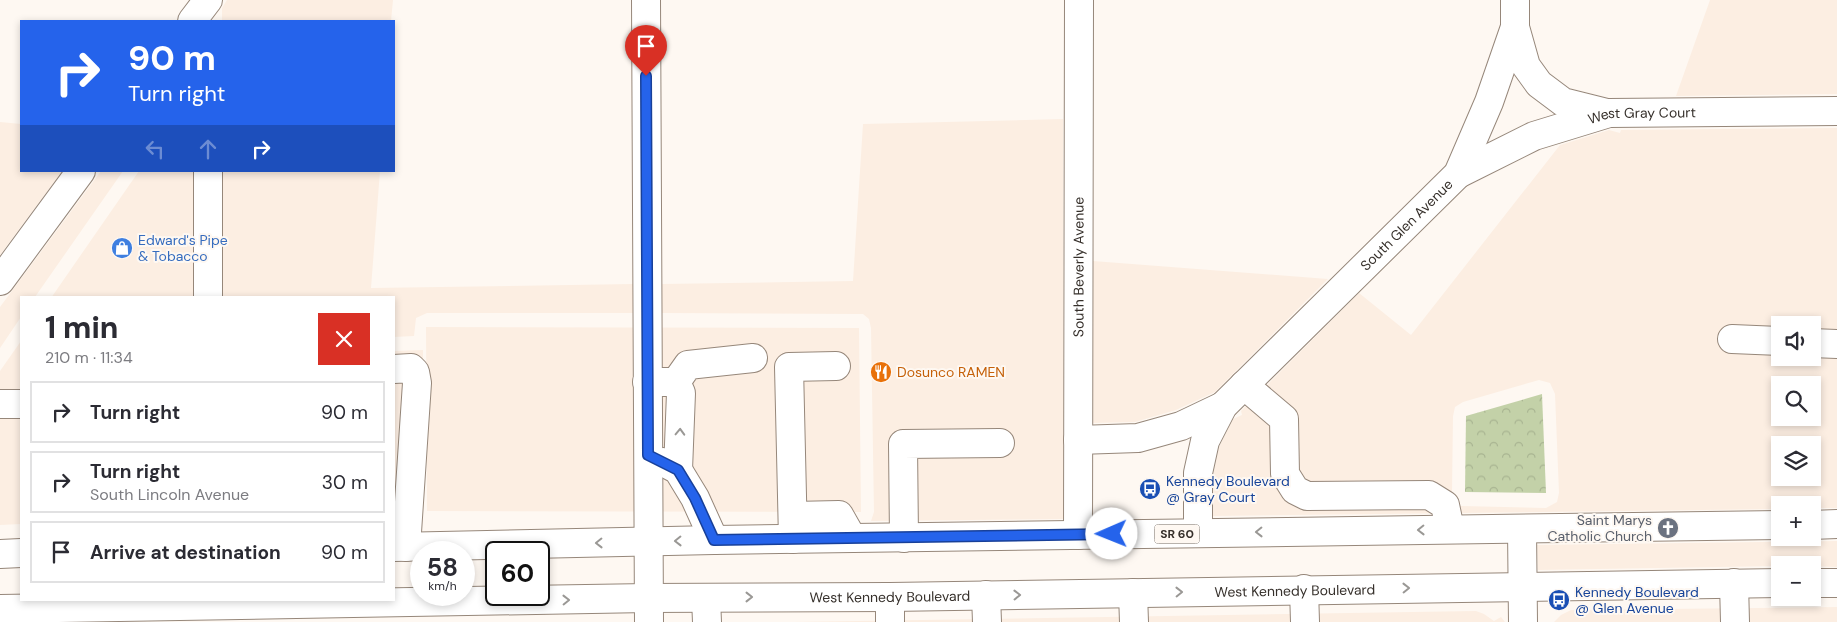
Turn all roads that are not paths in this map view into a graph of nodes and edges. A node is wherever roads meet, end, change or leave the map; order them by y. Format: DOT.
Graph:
graph roads {
  1 [pos="646,0"];
  2 [pos="1078,0"];
  3 [pos="1515,0"];
  4 [pos="1515,27"];
  5 [pos="1837,111"];
  6 [pos="1609,113"];
  7 [pos="80,172"];
  8 [pos="208,172"];
  9 [pos="1458,174"];
  10 [pos="0,281"];
  11 [pos="208,296"];
  12 [pos="1732,339"];
  13 [pos="1771,341"];
  14 [pos="1821,343"];
  15 [pos="1837,344"];
  16 [pos="753,358"];
  17 [pos="836,366"];
  18 [pos="395,369"];
  19 [pos="647,382"];
  20 [pos="1244,385"];
  21 [pos="678,388"];
  22 [pos="0,404"];
  23 [pos="20,404"];
  24 [pos="1223,406"];
  25 [pos="1078,440"];
  26 [pos="1000,443"];
  27 [pos="648,455"];
  28 [pos="678,470"];
  29 [pos="401,497"];
  30 [pos="1837,524"];
  31 [pos="1771,525"];
  32 [pos="1821,525"];
  33 [pos="793,528"];
  34 [pos="1450,529"];
  35 [pos="1522,529"];
  36 [pos="1198,533"];
  37 [pos="1078,535"];
  38 [pos="904,538"];
  39 [pos="714,540"];
  40 [pos="648,542"];
  41 [pos="400,547"];
  42 [pos="20,553"];
  43 [pos="0,554"];
  44 [pos="1734,582"];
  45 [pos="1771,583"];
  46 [pos="1821,583"];
  47 [pos="1837,583"];
  48 [pos="1523,587"];
  49 [pos="1304,589"];
  50 [pos="1133,592"];
  51 [pos="986,595"];
  52 [pos="0,609"];
  53 [pos="890,609"];
  54 [pos="648,610"];
  55 [pos="706,610"];
  56 [pos="987,622"];
  57 [pos="1134,622"];
  58 [pos="1305,622"];
  59 [pos="1524,622"];
  60 [pos="1735,622"];
  1 -- 19 [label="main road"];
  2 -- 25 [label="main road, South Beverly Avenue"];
  3 -- 4 [label="main road, South Glen Avenue"];
  4 -- 6 [label="main road"];
  4 -- 9 [label="main road, South Glen Avenue"];
  5 -- 6 [label="main road, West Gray Court"];
  6 -- 9 [label="main road, West Gray Court"];
  7 -- 10 [label="main road"];
  8 -- 11 [label="main road"];
  9 -- 20 [label="main road, South Glen Avenue"];
  12 -- 13 [label="main road"];
  14 -- 15 [label="main road"];
  16 -- 21 [label="main road"];
  17 -- 33 [label="main road"];
  18 -- 29 [label="main road"];
  19 -- 21 [label="main road"];
  19 -- 27 [label="main road"];
  20 -- 24 [label="main road, South Glen Avenue"];
  20 -- 34 [label="main road"];
  28 -- 21 [label="main road, one-way"];
  22 -- 23 [label="main road"];
  24 -- 25 [label="main road, South Glen Avenue"];
  24 -- 36 [label="main road, South Glen Avenue"];
  25 -- 37 [label="main road, South Beverly Avenue"];
  26 -- 38 [label="main road"];
  27 -- 28 [label="main road"];
  27 -- 40 [label="main road"];
  28 -- 39 [label="main road"];
  29 -- 41 [label="main road"];
  30 -- 32 [label="main road"];
  31 -- 35 [label="main road, SR 60"];
  33 -- 38 [label="main road, SR 60"];
  33 -- 39 [label="main road, SR 60"];
  34 -- 35 [label="main road, SR 60"];
  34 -- 36 [label="main road, SR 60, one-way"];
  35 -- 48 [label="main road"];
  36 -- 37 [label="main road, SR 60"];
  37 -- 38 [label="main road, SR 60"];
  39 -- 40 [label="main road, SR 60, one-way"];
  40 -- 41 [label="main road, SR 60, one-way"];
  40 -- 54 [label="main road"];
  42 -- 43 [label="main road"];
  44 -- 45 [label="main road, West Kennedy Boulevard"];
  44 -- 48 [label="main road, West Kennedy Boulevard"];
  44 -- 60 [label="main road"];
  46 -- 47 [label="main road"];
  49 -- 48 [label="main road, West Kennedy Boulevard, one-way"];
  48 -- 59 [label="main road"];
  50 -- 49 [label="main road, West Kennedy Boulevard, one-way"];
  49 -- 58 [label="main road"];
  51 -- 50 [label="main road, West Kennedy Boulevard, one-way"];
  50 -- 57 [label="main road"];
  51 -- 53 [label="main road, West Kennedy Boulevard"];
  51 -- 56 [label="main road"];
  52 -- 54 [label="main road, West Kennedy Boulevard, one-way"];
  55 -- 53 [label="main road, West Kennedy Boulevard, one-way"];
  54 -- 55 [label="main road, West Kennedy Boulevard"];
}
